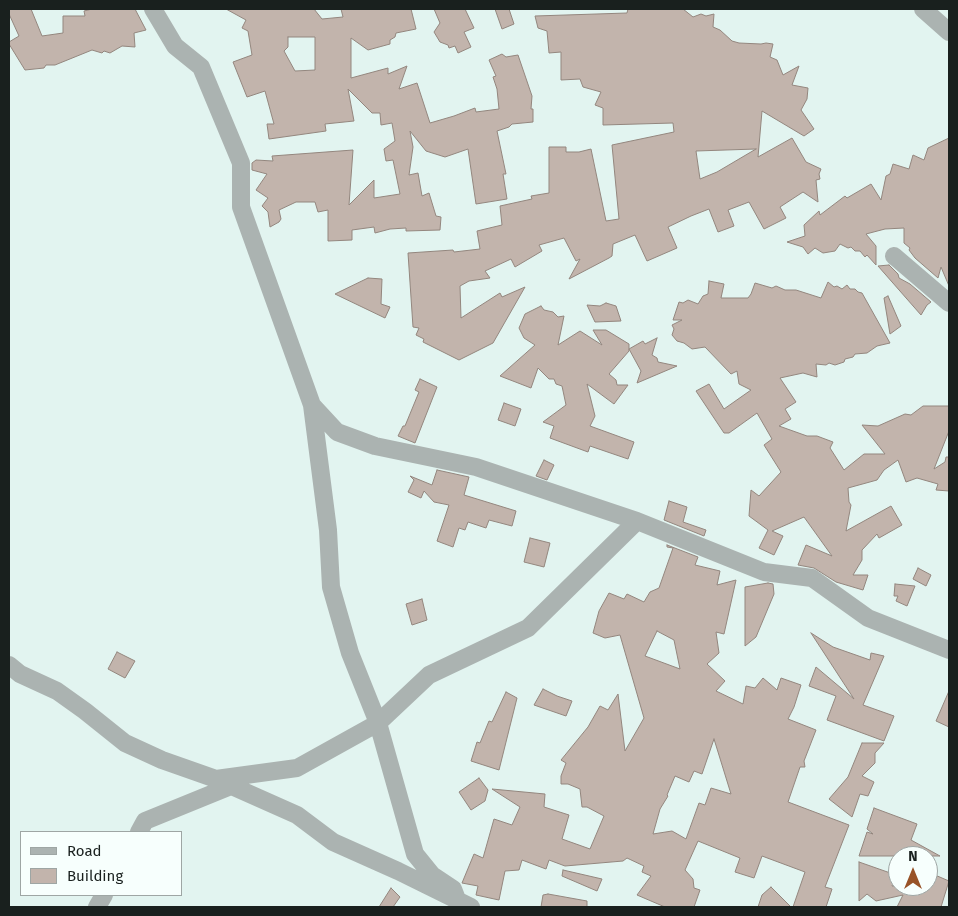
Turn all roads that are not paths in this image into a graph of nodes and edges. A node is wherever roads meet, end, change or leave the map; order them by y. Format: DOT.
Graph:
graph roads {
  1 [pos="153,9"];
  2 [pos="923,9"];
  3 [pos="949,32"];
  4 [pos="894,256"];
  5 [pos="949,303"];
  6 [pos="312,405"];
  7 [pos="637,520"];
  8 [pos="949,650"];
  9 [pos="9,665"];
  10 [pos="378,723"];
  11 [pos="223,782"];
  12 [pos="140,831"];
  13 [pos="103,896"];
  14 [pos="463,905"];
  15 [pos="97,907"];
  1 -- 6 [label="street"];
  2 -- 3 [label="street"];
  4 -- 5 [label="street"];
  6 -- 7 [label="street"];
  6 -- 10 [label="street"];
  7 -- 8 [label="street"];
  7 -- 10 [label="street"];
  9 -- 11 [label="street"];
  10 -- 11 [label="street"];
  10 -- 14 [label="street"];
  11 -- 12 [label="street"];
  11 -- 14 [label="street"];
  13 -- 15 [label="street"];
}
